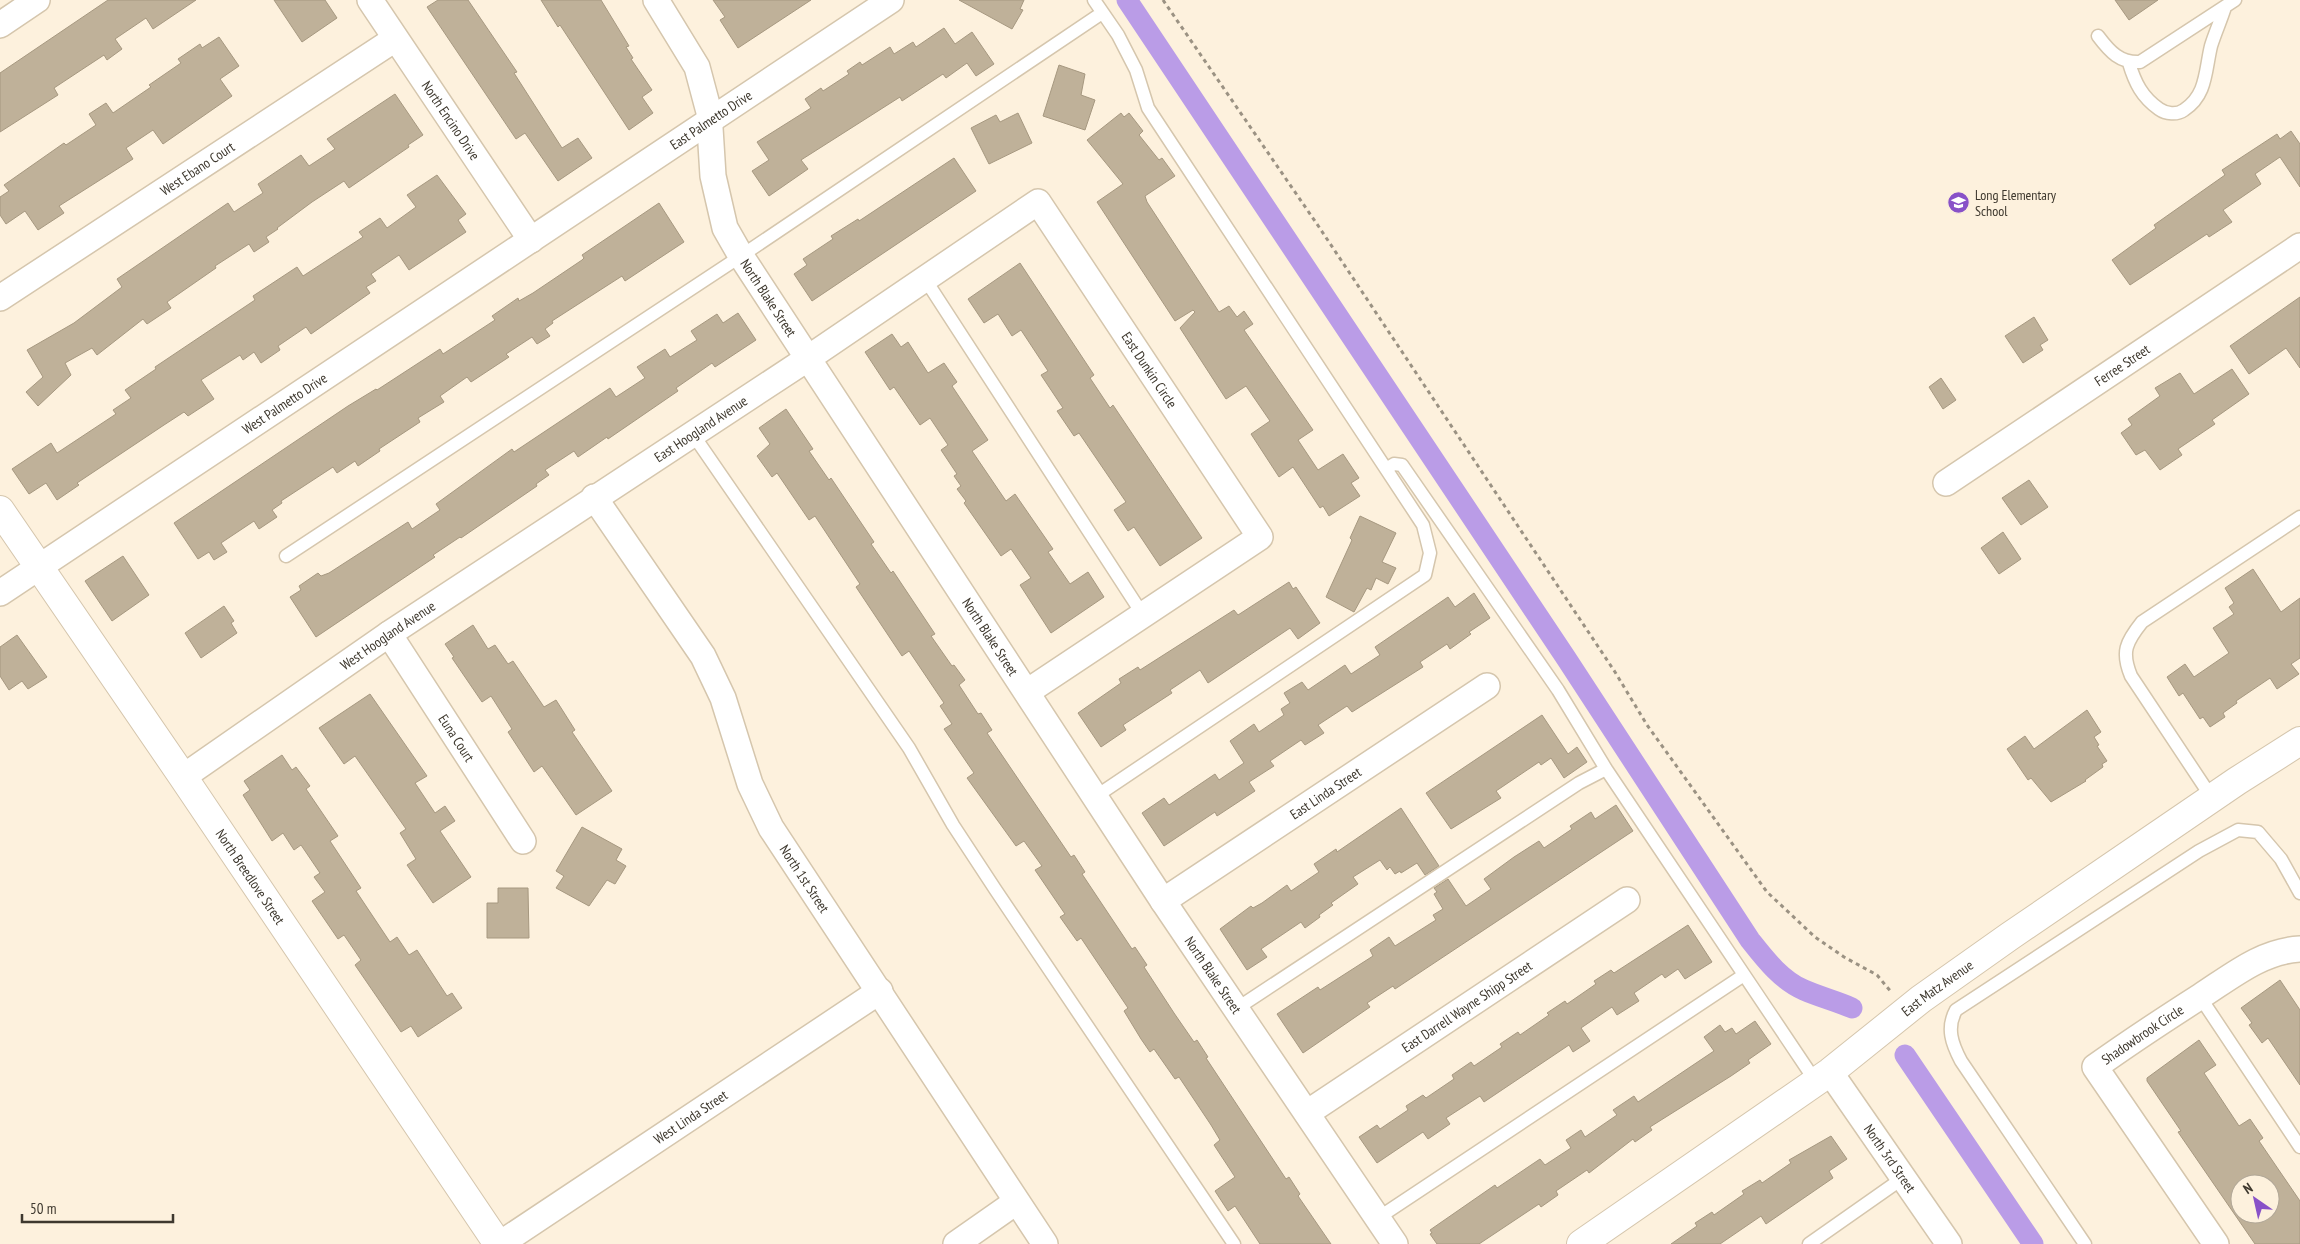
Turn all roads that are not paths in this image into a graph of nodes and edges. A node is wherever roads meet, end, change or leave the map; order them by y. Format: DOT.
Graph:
graph roads {
  1 [pos="38,0"];
  2 [pos="370,0"];
  3 [pos="656,0"];
  4 [pos="891,0"];
  5 [pos="1094,0"];
  6 [pos="2230,3"];
  7 [pos="1102,13"];
  8 [pos="0,25"];
  9 [pos="2098,36"];
  10 [pos="396,38"];
  11 [pos="2129,63"];
  12 [pos="709,122"];
  13 [pos="531,240"];
  14 [pos="2300,246"];
  15 [pos="741,256"];
  16 [pos="925,279"];
  17 [pos="0,298"];
  18 [pos="806,359"];
  19 [pos="692,433"];
  20 [pos="1386,469"];
  21 [pos="1946,483"];
  22 [pos="594,497"];
  23 [pos="0,510"];
  24 [pos="2300,517"];
  25 [pos="286,556"];
  26 [pos="38,566"];
  27 [pos="0,593"];
  28 [pos="1143,615"];
  29 [pos="389,634"];
  30 [pos="1487,686"];
  31 [pos="1027,692"];
  32 [pos="2300,741"];
  33 [pos="1606,769"];
  34 [pos="183,777"];
  35 [pos="1095,797"];
  36 [pos="2212,798"];
  37 [pos="523,841"];
  38 [pos="2300,893"];
  39 [pos="1627,900"];
  40 [pos="1163,901"];
  41 [pos="2300,949"];
  42 [pos="1744,975"];
  43 [pos="880,991"];
  44 [pos="2200,997"];
  45 [pos="1236,1009"];
  46 [pos="1823,1077"];
  47 [pos="1307,1113"];
  48 [pos="2300,1147"];
  49 [pos="1903,1178"];
  50 [pos="1016,1202"];
  51 [pos="1378,1218"];
  52 [pos="499,1244"];
  53 [pos="956,1244"];
  54 [pos="1045,1244"];
  55 [pos="1234,1244"];
  56 [pos="1395,1244"];
  57 [pos="1581,1244"];
  58 [pos="1809,1244"];
  59 [pos="1950,1244"];
  60 [pos="2085,1244"];
  61 [pos="2216,1244"];
  1 -- 8 [label="street"];
  2 -- 10 [label="street, North Encino Drive"];
  3 -- 12 [label="street, North Blake Street"];
  4 -- 12 [label="street, East Palmetto Drive"];
  5 -- 7 [label="lane"];
  6 -- 11 [label="lane"];
  6 -- 11 [label="lane"];
  7 -- 15 [label="lane"];
  7 -- 20 [label="lane"];
  9 -- 11 [label="lane"];
  10 -- 13 [label="street, North Encino Drive"];
  10 -- 17 [label="street, West Ebano Court"];
  12 -- 13 [label="street, East Palmetto Drive"];
  12 -- 15 [label="street, North Blake Street"];
  13 -- 26 [label="street, West Palmetto Drive"];
  14 -- 21 [label="street, Ferree Street"];
  15 -- 18 [label="street, North Blake Street"];
  15 -- 25 [label="lane"];
  16 -- 18 [label="street, East Dunkin Circle"];
  16 -- 28 [label="lane"];
  16 -- 28 [label="street, East Dunkin Circle"];
  18 -- 19 [label="street, East Hoogland Avenue"];
  18 -- 31 [label="street, North Blake Street"];
  19 -- 22 [label="street, East Hoogland Avenue"];
  19 -- 55 [label="lane"];
  20 -- 33 [label="lane"];
  20 -- 35 [label="lane"];
  22 -- 29 [label="street, West Hoogland Avenue"];
  22 -- 43 [label="street, North 1st Street"];
  23 -- 26 [label="street, North Breedlove Street"];
  24 -- 36 [label="lane"];
  26 -- 27 [label="street, West Palmetto Drive"];
  26 -- 34 [label="street, North Breedlove Street"];
  28 -- 31 [label="street, East Dunkin Circle"];
  29 -- 34 [label="street, West Hoogland Avenue"];
  29 -- 37 [label="street, Euna Court"];
  30 -- 40 [label="street, East Linda Street"];
  31 -- 35 [label="street, North Blake Street"];
  32 -- 36 [label="street, East Matz Avenue"];
  33 -- 42 [label="lane"];
  33 -- 45 [label="lane"];
  34 -- 52 [label="street, North Breedlove Street"];
  35 -- 40 [label="street, North Blake Street"];
  36 -- 46 [label="street, East Matz Avenue"];
  38 -- 60 [label="lane"];
  39 -- 47 [label="street, East Darrell Wayne Shipp Street"];
  40 -- 45 [label="street, North Blake Street"];
  41 -- 44 [label="street, Shadowbrook Circle"];
  42 -- 46 [label="lane"];
  42 -- 51 [label="lane"];
  43 -- 50 [label="street, North 1st Street"];
  43 -- 52 [label="street, West Linda Street"];
  44 -- 48 [label="lane"];
  44 -- 61 [label="street, Shadowbrook Circle"];
  45 -- 47 [label="street, North Blake Street"];
  46 -- 49 [label="street, North 3rd Street"];
  46 -- 57 [label="street, East Matz Avenue"];
  47 -- 51 [label="street, North Blake Street"];
  49 -- 58 [label="lane"];
  49 -- 59 [label="street, North 3rd Street"];
  50 -- 53 [label="street"];
  50 -- 54 [label="street, North 1st Street"];
  51 -- 56 [label="street, North Blake Street"];
}
